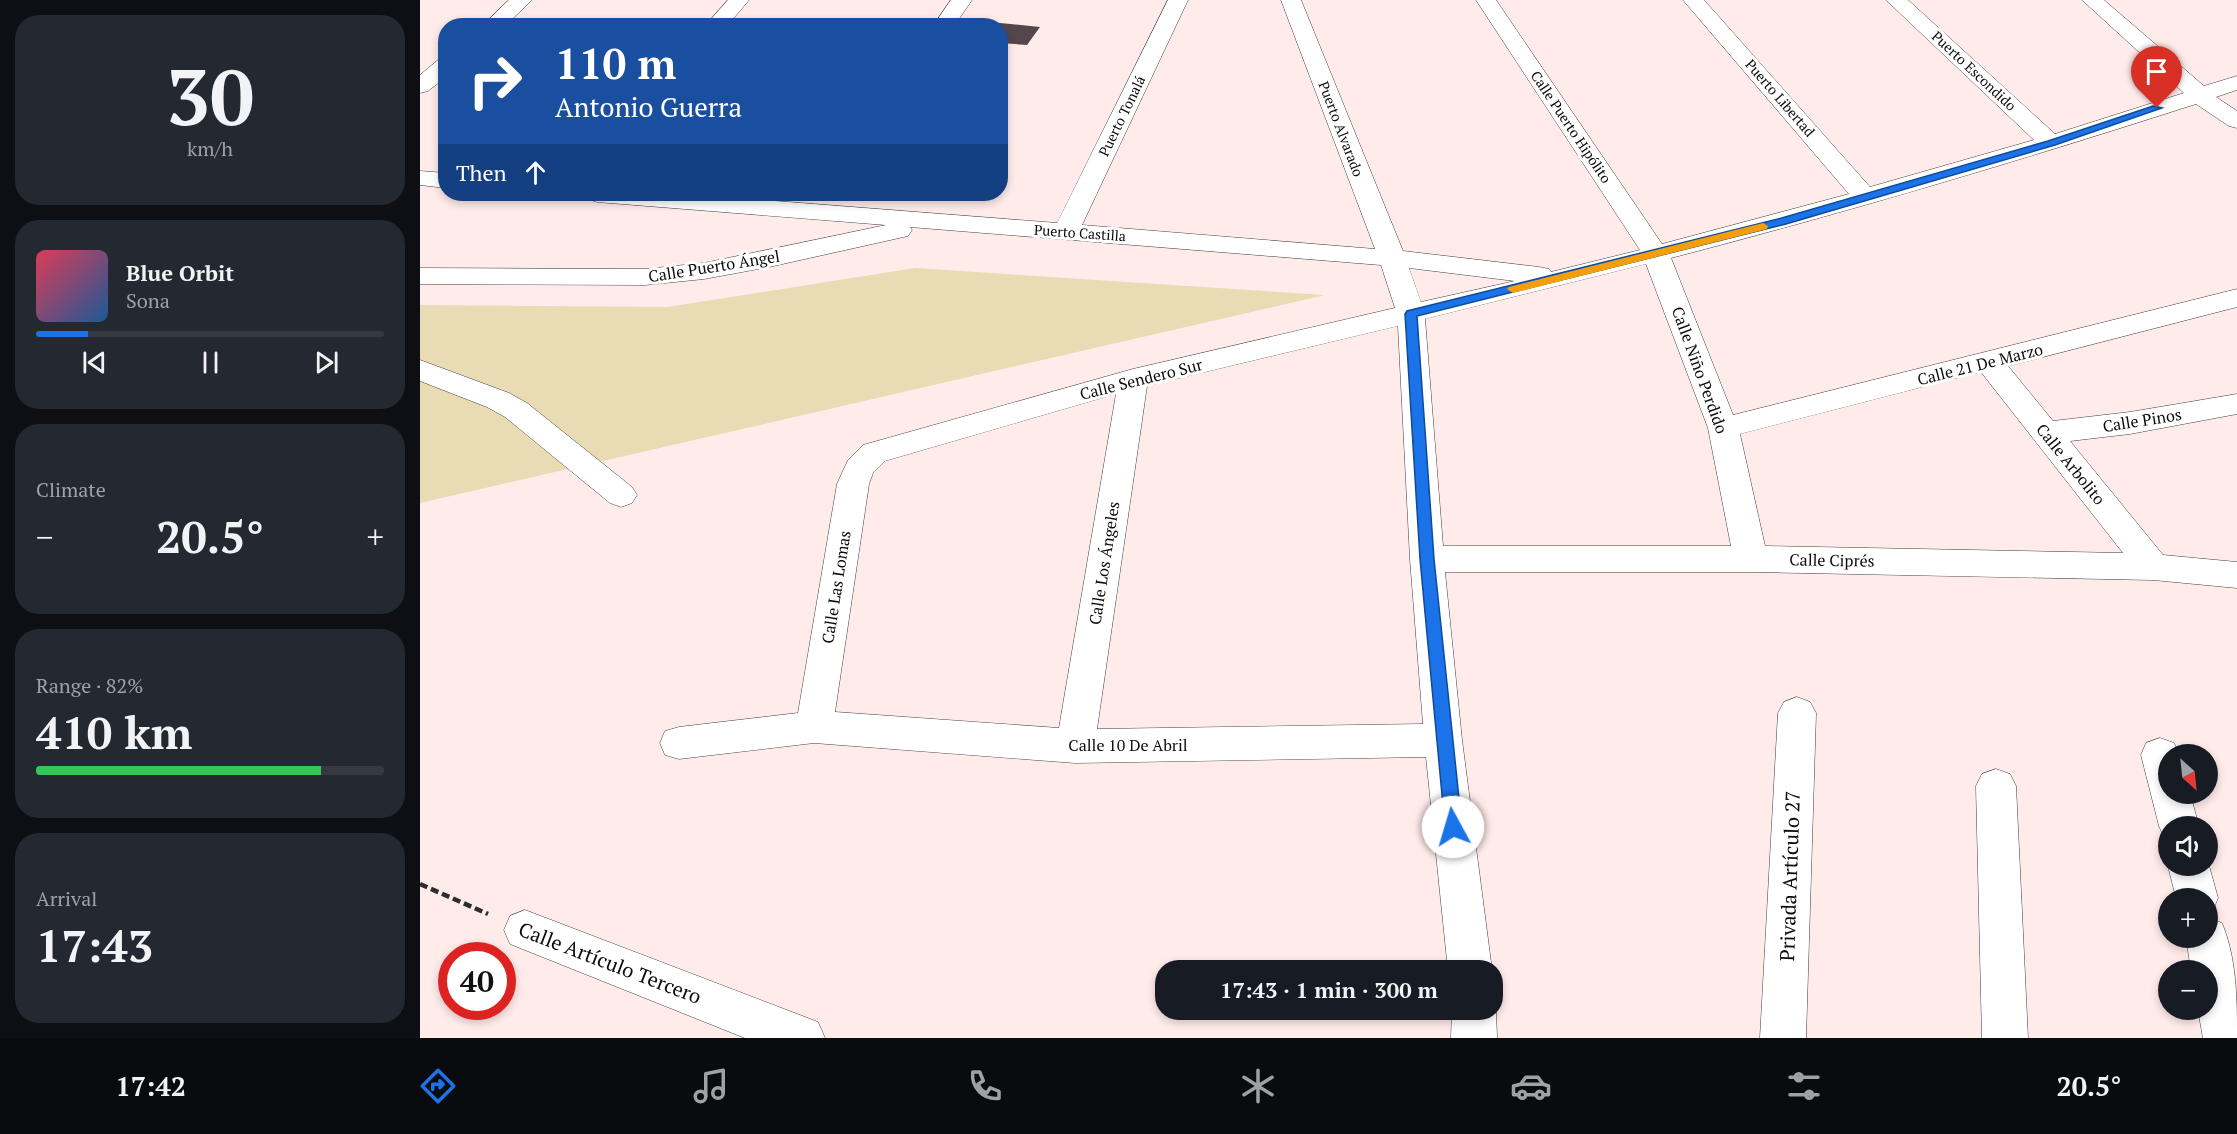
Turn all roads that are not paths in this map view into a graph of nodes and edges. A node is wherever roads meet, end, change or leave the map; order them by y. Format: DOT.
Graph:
graph roads {
  1 [pos="522,0"];
  2 [pos="739,0"];
  3 [pos="962,0"];
  4 [pos="1178,0"];
  5 [pos="1291,0"];
  6 [pos="1486,0"];
  7 [pos="1693,0"];
  8 [pos="1896,0"];
  9 [pos="2092,0"];
  10 [pos="501,18"];
  11 [pos="722,18"];
  12 [pos="949,18"];
  13 [pos="438,71"];
  14 [pos="2237,83"];
  15 [pos="420,86"];
  16 [pos="2199,94"];
  17 [pos="2237,121"];
  18 [pos="2052,143"];
  19 [pos="420,178"];
  20 [pos="438,180"];
  21 [pos="1865,196"];
  22 [pos="785,201"];
  23 [pos="812,202"];
  24 [pos="933,223"];
  25 [pos="1066,231"];
  26 [pos="1656,254"];
  27 [pos="1392,258"];
  28 [pos="420,276"];
  29 [pos="1562,278"];
  30 [pos="2237,298"];
  31 [pos="1411,314"];
  32 [pos="1989,362"];
  33 [pos="420,370"];
  34 [pos="1133,379"];
  35 [pos="2237,404"];
  36 [pos="1723,428"];
  37 [pos="2046,433"];
  38 [pos="874,453"];
  39 [pos="621,495"];
  40 [pos="1427,559"];
  41 [pos="1751,559"];
  42 [pos="2152,567"];
  43 [pos="2237,575"];
  44 [pos="1797,713"];
  45 [pos="814,727"];
  46 [pos="1443,740"];
  47 [pos="679,743"];
  48 [pos="1075,746"];
  49 [pos="1996,786"];
  50 [pos="525,930"];
  51 [pos="2209,948"];
  52 [pos="1469,960"];
  53 [pos="1474,1020"];
  54 [pos="802,1038"];
  55 [pos="1473,1038"];
  56 [pos="1782,1038"];
  57 [pos="2004,1038"];
  58 [pos="2226,1038"];
  1 -- 10 [label="street"];
  2 -- 11 [label="street"];
  3 -- 12 [label="street"];
  4 -- 25 [label="street, Puerto Tonalá"];
  5 -- 27 [label="street, Puerto Alvarado"];
  6 -- 26 [label="street, Calle Puerto Hipólito"];
  7 -- 21 [label="street, Puerto Libertad"];
  8 -- 18 [label="street, Puerto Escondido"];
  9 -- 16 [label="street"];
  13 -- 15 [label="street"];
  14 -- 16 [label="street, Calle Sendero Sur"];
  16 -- 17 [label="street"];
  16 -- 18 [label="street, Calle Sendero Sur"];
  18 -- 21 [label="street, Calle Sendero Sur"];
  19 -- 20 [label="street"];
  21 -- 26 [label="street, Calle Sendero Sur"];
  22 -- 23 [label="street, Puerto Castilla"];
  23 -- 24 [label="street, Puerto Castilla"];
  24 -- 25 [label="street, Puerto Castilla"];
  24 -- 28 [label="street, Calle Puerto Ángel"];
  25 -- 27 [label="street, Puerto Castilla"];
  26 -- 29 [label="street, Calle Sendero Sur"];
  26 -- 36 [label="street, Calle Niño Perdido"];
  27 -- 29 [label="street, Puerto Castilla"];
  27 -- 31 [label="street, Puerto Alvarado"];
  29 -- 31 [label="street, Calle Sendero Sur"];
  30 -- 32 [label="street, Calle 21 De Marzo"];
  31 -- 34 [label="street, Calle Sendero Sur"];
  31 -- 40 [label="street, Puerto Alvarado"];
  32 -- 36 [label="street, Calle 21 De Marzo"];
  32 -- 37 [label="street, Calle Arbolito"];
  33 -- 39 [label="street"];
  34 -- 38 [label="street, Calle Sendero Sur"];
  34 -- 48 [label="street, Calle Los Ángeles"];
  35 -- 37 [label="street, Calle Pinos"];
  36 -- 41 [label="street, Calle Niño Perdido"];
  37 -- 42 [label="street, Calle Arbolito"];
  38 -- 45 [label="street, Calle Las Lomas"];
  40 -- 41 [label="street, Calle Ciprés"];
  40 -- 46 [label="street, Puerto Alvarado"];
  41 -- 42 [label="street, Calle Ciprés"];
  42 -- 43 [label="street, Calle Ciprés"];
  44 -- 56 [label="street, Privada Artículo 27"];
  45 -- 47 [label="street, Calle 10 De Abril"];
  45 -- 48 [label="street, Calle 10 De Abril"];
  46 -- 48 [label="street, Calle 10 De Abril"];
  46 -- 52 [label="street, Puerto Alvarado"];
  49 -- 57 [label="street"];
  50 -- 54 [label="street, Calle Artículo Tercero"];
  51 -- 58 [label="street"];
  53 -- 55 [label="street"];
}
